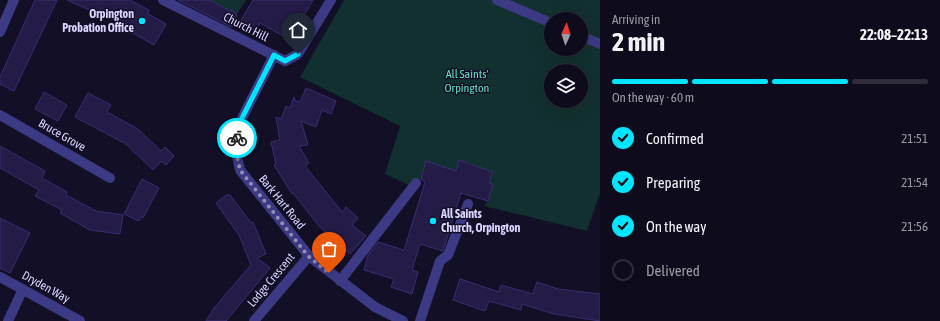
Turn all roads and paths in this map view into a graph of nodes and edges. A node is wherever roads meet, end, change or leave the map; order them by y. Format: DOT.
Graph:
graph roads {
  1 [pos="14,0"];
  2 [pos="163,0"];
  3 [pos="331,0"];
  4 [pos="497,0"];
  5 [pos="544,20"];
  6 [pos="0,32"];
  7 [pos="588,39"];
  8 [pos="600,44"];
  9 [pos="274,55"];
  10 [pos="0,115"];
  11 [pos="110,178"];
  12 [pos="416,183"];
  13 [pos="468,204"];
  14 [pos="308,256"];
  15 [pos="0,277"];
  16 [pos="340,281"];
  17 [pos="23,290"];
  18 [pos="8,321"];
  19 [pos="80,321"];
  20 [pos="254,321"];
  21 [pos="403,321"];
  22 [pos="420,321"];
  1 -- 6 [label="street"];
  2 -- 9 [label="street, Church Hill"];
  3 -- 9 [label="street, Church Hill"];
  4 -- 5 [label="street"];
  7 -- 8 [label="street"];
  9 -- 14 [label="street, Bark Hart Road"];
  10 -- 11 [label="street, Bruce Grove"];
  12 -- 16 [label="street"];
  13 -- 22 [label="street"];
  14 -- 16 [label="street, Bark Hart Road"];
  14 -- 20 [label="street, Lodge Crescent"];
  15 -- 17 [label="street, Dryden Way"];
  16 -- 21 [label="street, Bark Hart Road"];
  17 -- 18 [label="street"];
  17 -- 19 [label="street, Dryden Way"];
}
